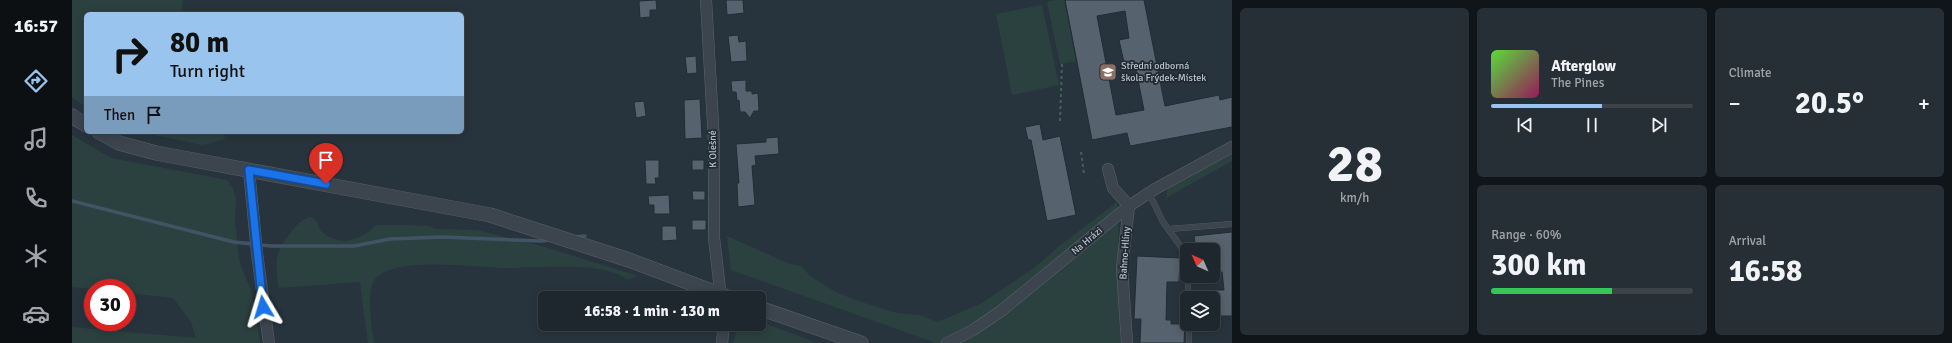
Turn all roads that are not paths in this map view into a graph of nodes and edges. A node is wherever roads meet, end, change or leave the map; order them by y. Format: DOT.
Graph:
graph roads {
  1 [pos="706,0"];
  2 [pos="72,116"];
  3 [pos="84,125"];
  4 [pos="103,134"];
  5 [pos="1232,147"];
  6 [pos="1108,169"];
  7 [pos="249,170"];
  8 [pos="1149,193"];
  9 [pos="1129,206"];
  10 [pos="1232,224"];
  11 [pos="1169,229"];
  12 [pos="1180,245"];
  13 [pos="709,291"];
  14 [pos="723,291"];
  15 [pos="766,310"];
  16 [pos="723,331"];
  17 [pos="1189,331"];
  18 [pos="269,343"];
  19 [pos="722,343"];
  20 [pos="861,343"];
  21 [pos="947,343"];
  22 [pos="1127,343"];
  23 [pos="1189,343"];
  1 -- 14 [label="street, K Olešné"];
  2 -- 3 [label="street"];
  4 -- 7 [label="street"];
  5 -- 8 [label="street, Na Hrázi"];
  6 -- 9 [label="street"];
  7 -- 13 [label="street"];
  7 -- 18 [label="street"];
  8 -- 9 [label="street, Na Hrázi"];
  8 -- 11 [label="lane"];
  9 -- 21 [label="street, Na Hrázi"];
  9 -- 22 [label="street, Bahno-Hlíny"];
  10 -- 11 [label="lane"];
  11 -- 12 [label="lane"];
  15 -- 20 [label="street"];
  16 -- 19 [label="street"];
  17 -- 23 [label="lane"];
}
